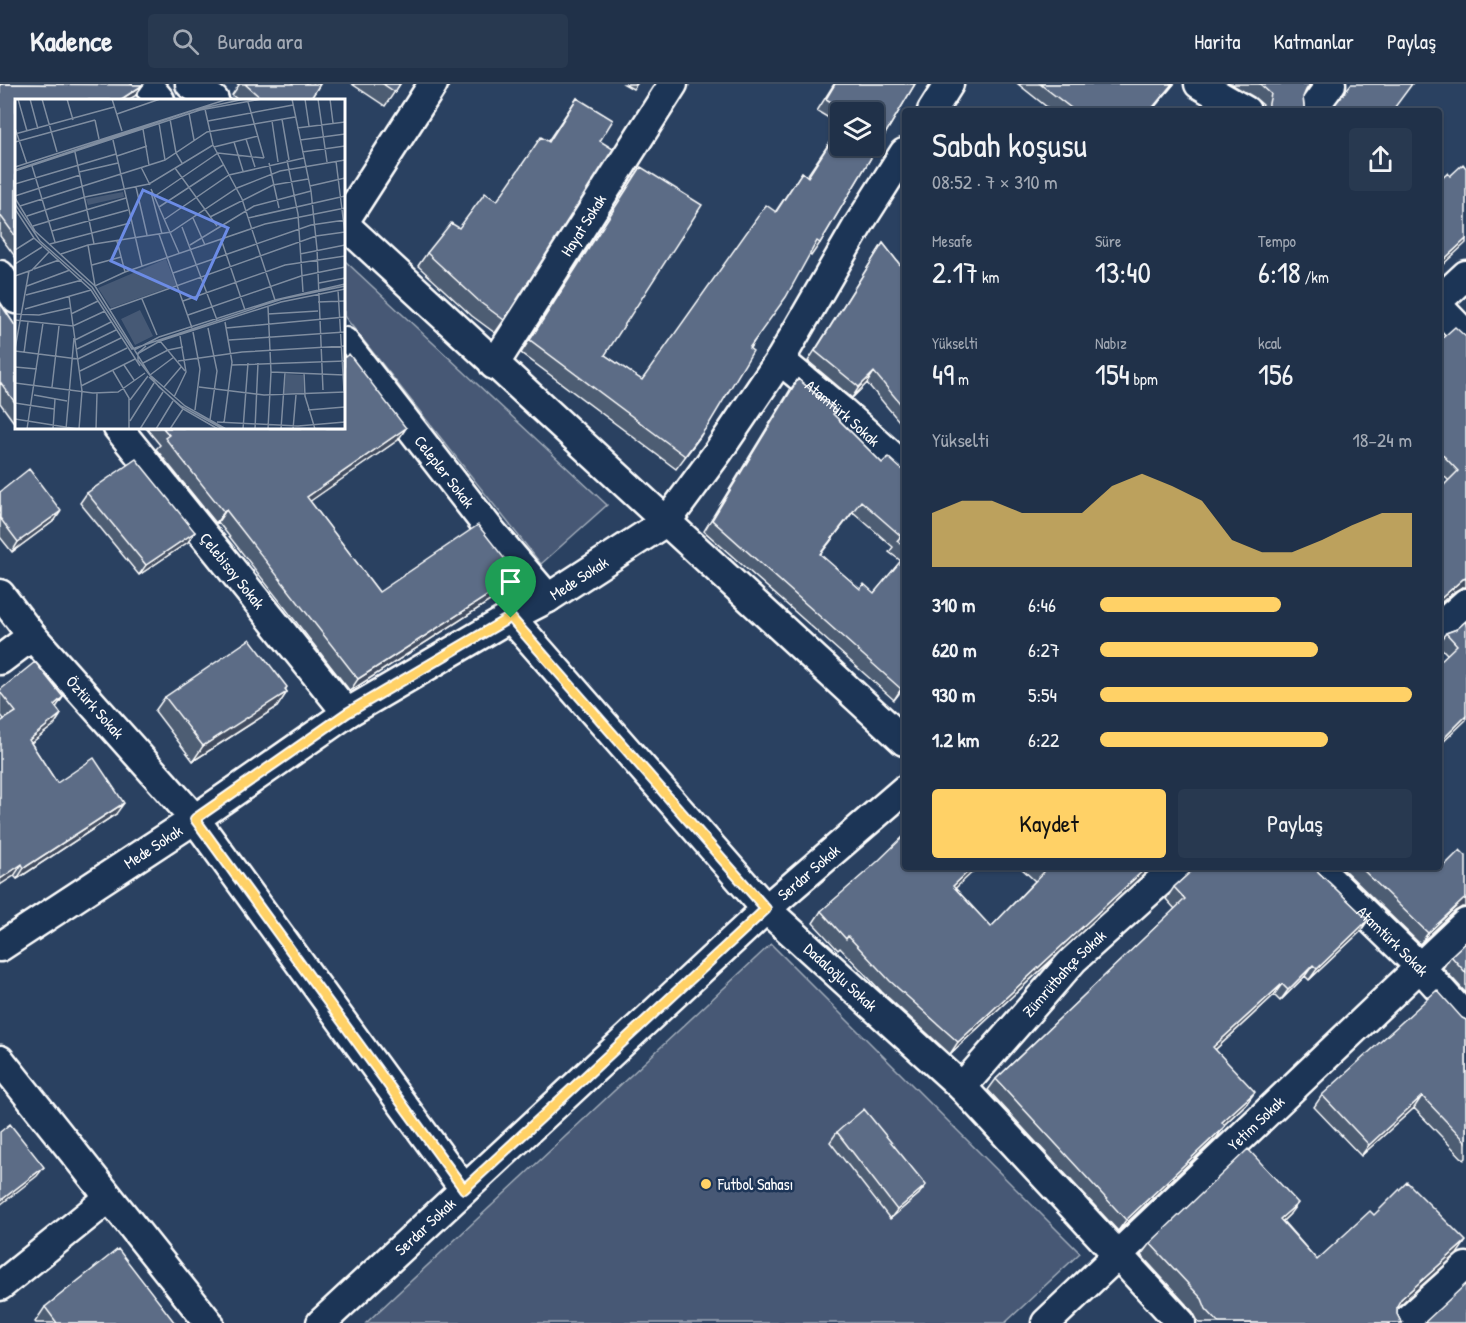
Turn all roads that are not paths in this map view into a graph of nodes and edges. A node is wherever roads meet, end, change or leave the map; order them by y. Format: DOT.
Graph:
graph roads {
  1 [pos="147,84"];
  2 [pos="190,84"];
  3 [pos="229,84"];
  4 [pos="433,84"];
  5 [pos="673,84"];
  6 [pos="949,84"];
  7 [pos="1199,84"];
  8 [pos="1331,84"];
  9 [pos="159,99"];
  10 [pos="214,99"];
  11 [pos="217,99"];
  12 [pos="934,108"];
  13 [pos="1241,108"];
  14 [pos="1313,108"];
  15 [pos="901,168"];
  16 [pos="345,221"];
  17 [pos="345,224"];
  18 [pos="0,275"];
  19 [pos="1466,275"];
  20 [pos="1442,297"];
  21 [pos="15,298"];
  22 [pos="1442,310"];
  23 [pos="1466,335"];
  24 [pos="345,343"];
  25 [pos="780,360"];
  26 [pos="494,365"];
  27 [pos="119,429"];
  28 [pos="902,465"];
  29 [pos="667,520"];
  30 [pos="0,594"];
  31 [pos="548,598"];
  32 [pos="1466,603"];
  33 [pos="511,618"];
  34 [pos="1442,624"];
  35 [pos="32,636"];
  36 [pos="0,660"];
  37 [pos="347,713"];
  38 [pos="902,739"];
  39 [pos="902,792"];
  40 [pos="195,819"];
  41 [pos="1173,870"];
  42 [pos="1320,870"];
  43 [pos="766,909"];
  44 [pos="1466,923"];
  45 [pos="0,947"];
  46 [pos="1420,966"];
  47 [pos="1466,1018"];
  48 [pos="0,1060"];
  49 [pos="962,1087"];
  50 [pos="464,1189"];
  51 [pos="110,1198"];
  52 [pos="1118,1254"];
  53 [pos="1466,1267"];
  54 [pos="0,1286"];
  55 [pos="209,1323"];
  56 [pos="321,1323"];
  57 [pos="1046,1323"];
  58 [pos="1181,1323"];
  59 [pos="1404,1323"];
  1 -- 9 [label="street"];
  2 -- 10 [label="street"];
  3 -- 11 [label="street"];
  4 -- 16 [label="street"];
  5 -- 26 [label="street, Hayat Sokak"];
  6 -- 12 [label="street"];
  7 -- 13 [label="street"];
  8 -- 14 [label="street"];
  15 -- 25 [label="street, Mede Sokak"];
  17 -- 26 [label="street"];
  18 -- 21 [label="street"];
  19 -- 20 [label="street"];
  22 -- 23 [label="street"];
  24 -- 31 [label="street, Celepler Sokak"];
  25 -- 28 [label="street, Atamtürk Sokak"];
  25 -- 29 [label="street, Mede Sokak"];
  26 -- 29 [label="street"];
  27 -- 37 [label="street, Çelebisoy Sokak"];
  29 -- 31 [label="street, Mede Sokak"];
  29 -- 38 [label="street"];
  30 -- 35 [label="street, Öztürk Sokak"];
  31 -- 33 [label="street, Mede Sokak"];
  32 -- 34 [label="street"];
  33 -- 37 [label="street, Mede Sokak"];
  33 -- 43 [label="street, Dadaloğlu Sokak"];
  35 -- 36 [label="street"];
  35 -- 40 [label="street, Öztürk Sokak"];
  37 -- 40 [label="street, Mede Sokak"];
  39 -- 43 [label="street, Serdar Sokak"];
  40 -- 45 [label="street, Mede Sokak"];
  40 -- 50 [label="street, Öztürk Sokak"];
  41 -- 49 [label="street, Zümrütbahçe Sokak"];
  42 -- 46 [label="street, Atamtürk Sokak"];
  43 -- 49 [label="street, Dadaloğlu Sokak"];
  43 -- 50 [label="street, Serdar Sokak"];
  44 -- 46 [label="street, Yetim Sokak"];
  46 -- 47 [label="street, Atamtürk Sokak"];
  46 -- 52 [label="street, Yetim Sokak"];
  48 -- 51 [label="street"];
  49 -- 52 [label="street, Dadaloğlu Sokak"];
  50 -- 56 [label="street, Serdar Sokak"];
  51 -- 54 [label="street"];
  51 -- 55 [label="street"];
  52 -- 57 [label="street, Yetim Sokak"];
  52 -- 58 [label="street, Dadaloğlu Sokak"];
  53 -- 59 [label="street"];
}
